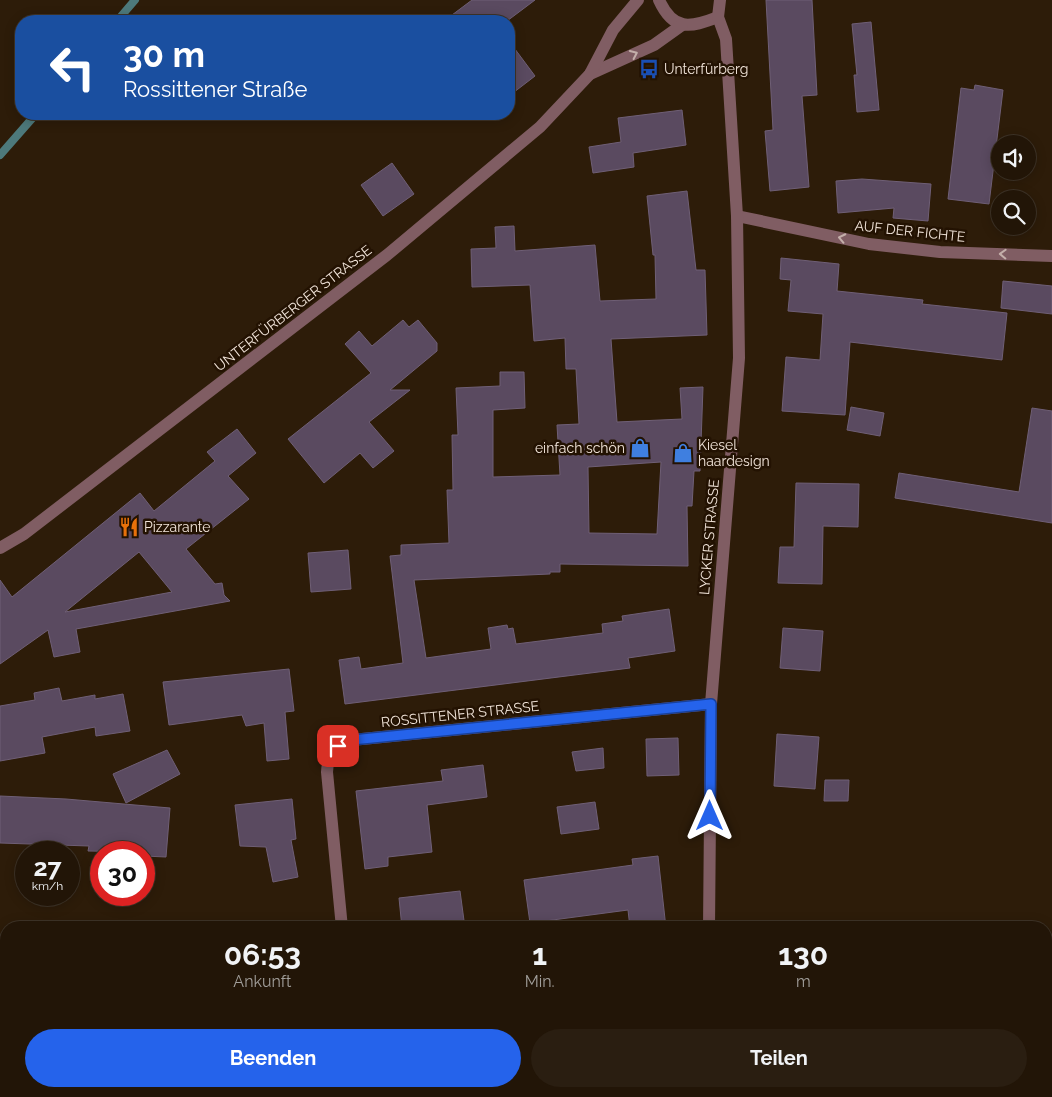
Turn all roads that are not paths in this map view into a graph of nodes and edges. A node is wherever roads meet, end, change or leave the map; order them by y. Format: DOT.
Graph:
graph roads {
  1 [pos="638,0"];
  2 [pos="659,0"];
  3 [pos="720,0"];
  4 [pos="718,17"];
  5 [pos="682,25"];
  6 [pos="590,74"];
  7 [pos="737,216"];
  8 [pos="1052,256"];
  9 [pos="0,548"];
  10 [pos="711,704"];
  11 [pos="341,921"];
  12 [pos="709,921"];
  1 -- 6 [label="street, UNTERFÜRBERGER STRASSE"];
  2 -- 5 [label="street"];
  3 -- 4 [label="street, LYCKER STRASSE"];
  4 -- 5 [label="street, UNTERFÜRBERGER STRASSE"];
  4 -- 7 [label="street, LYCKER STRASSE"];
  6 -- 5 [label="street, UNTERFÜRBERGER STRASSE, one-way"];
  6 -- 9 [label="street, UNTERFÜRBERGER STRASSE"];
  8 -- 7 [label="street, AUF DER FICHTE, one-way"];
  7 -- 10 [label="street, LYCKER STRASSE"];
  10 -- 11 [label="street, ROSSITTENER STRASSE"];
  10 -- 12 [label="street, LYCKER STRASSE"];
}
